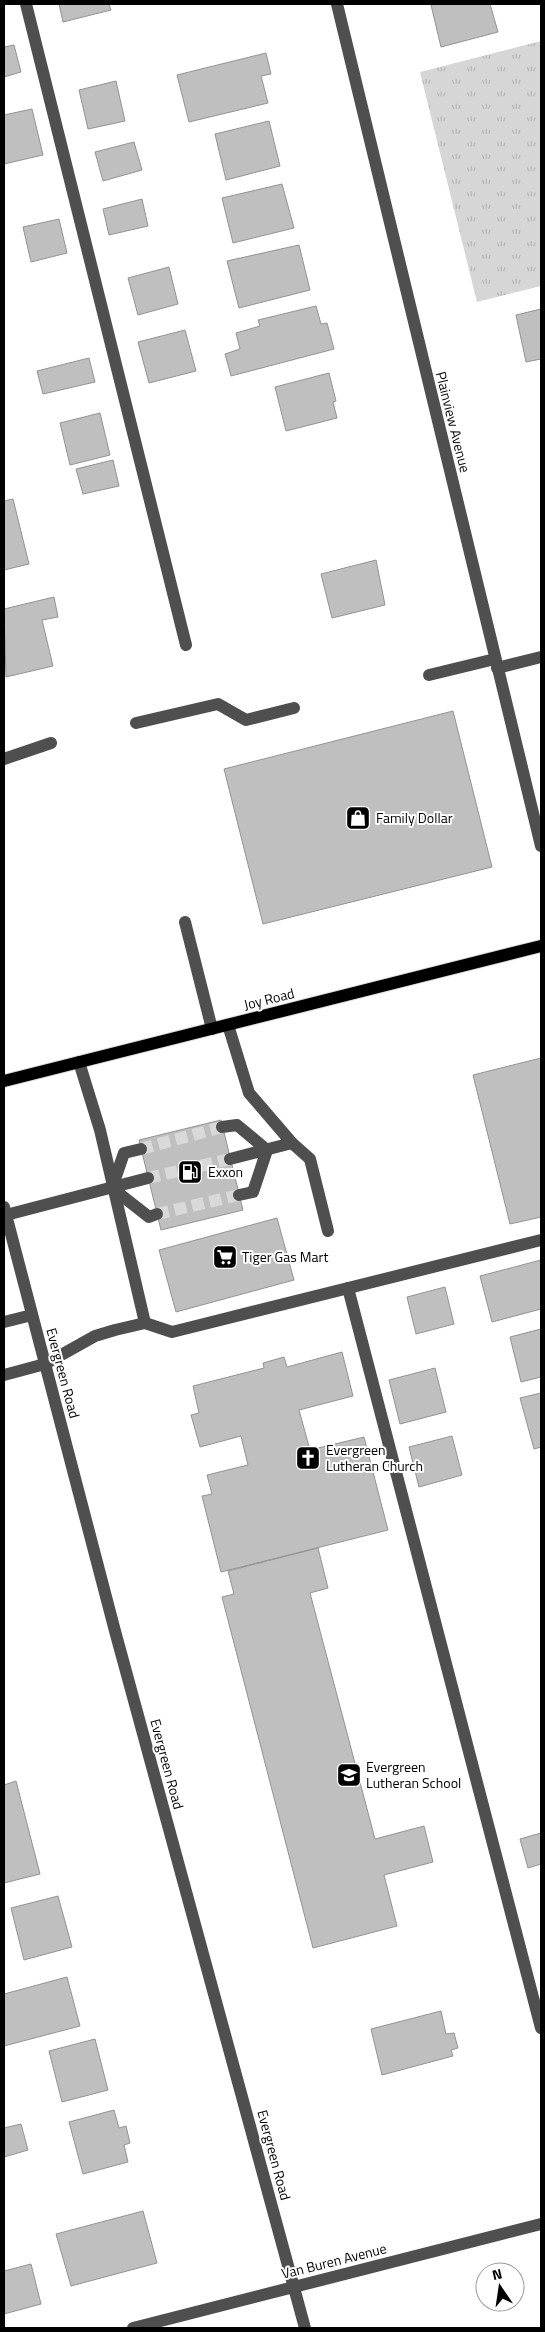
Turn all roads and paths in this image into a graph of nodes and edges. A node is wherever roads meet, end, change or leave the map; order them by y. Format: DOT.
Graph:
graph roads {
  1 [pos="26,4"];
  2 [pos="337,4"];
  3 [pos="186,645"];
  4 [pos="541,657"];
  5 [pos="496,664"];
  6 [pos="429,675"];
  7 [pos="294,708"];
  8 [pos="136,723"];
  9 [pos="51,743"];
  10 [pos="4,759"];
  11 [pos="541,846"];
  12 [pos="185,922"];
  13 [pos="541,946"];
  14 [pos="228,1024"];
  15 [pos="212,1029"];
  16 [pos="78,1062"];
  17 [pos="4,1081"];
  18 [pos="222,1127"];
  19 [pos="292,1143"];
  20 [pos="141,1149"];
  21 [pos="267,1150"];
  22 [pos="230,1159"];
  23 [pos="148,1178"];
  24 [pos="112,1188"];
  25 [pos="239,1194"];
  26 [pos="5,1211"];
  27 [pos="157,1214"];
  28 [pos="328,1231"];
  29 [pos="541,1240"];
  30 [pos="348,1288"];
  31 [pos="32,1316"];
  32 [pos="4,1322"];
  33 [pos="146,1323"];
  34 [pos="45,1364"];
  35 [pos="4,1375"];
  36 [pos="541,2028"];
  37 [pos="541,2224"];
  38 [pos="295,2287"];
  39 [pos="133,2328"];
  40 [pos="305,2328"];
  1 -- 3 [label="street"];
  2 -- 5 [label="street, Plainview Avenue"];
  4 -- 5 [label="street"];
  5 -- 6 [label="street"];
  5 -- 11 [label="street, Plainview Avenue"];
  7 -- 8 [label="street"];
  9 -- 10 [label="street"];
  12 -- 15 [label="street"];
  13 -- 14 [label="main road, Joy Road"];
  14 -- 15 [label="main road, Joy Road"];
  14 -- 19 [label="street"];
  15 -- 16 [label="main road, Joy Road"];
  16 -- 17 [label="main road, Joy Road"];
  16 -- 24 [label="street"];
  18 -- 21 [label="street"];
  19 -- 21 [label="street"];
  19 -- 28 [label="street"];
  20 -- 24 [label="street"];
  21 -- 22 [label="street"];
  21 -- 25 [label="street"];
  23 -- 24 [label="street"];
  24 -- 26 [label="street"];
  24 -- 27 [label="street"];
  24 -- 33 [label="street"];
  26 -- 31 [label="street, Evergreen Road"];
  29 -- 30 [label="street"];
  30 -- 33 [label="street"];
  30 -- 36 [label="street"];
  31 -- 32 [label="street"];
  31 -- 34 [label="street, Evergreen Road"];
  33 -- 34 [label="street"];
  34 -- 35 [label="street"];
  34 -- 38 [label="street, Evergreen Road"];
  37 -- 38 [label="street, Van Buren Avenue"];
  38 -- 39 [label="street, Van Buren Avenue"];
  38 -- 40 [label="street, Evergreen Road"];
}
